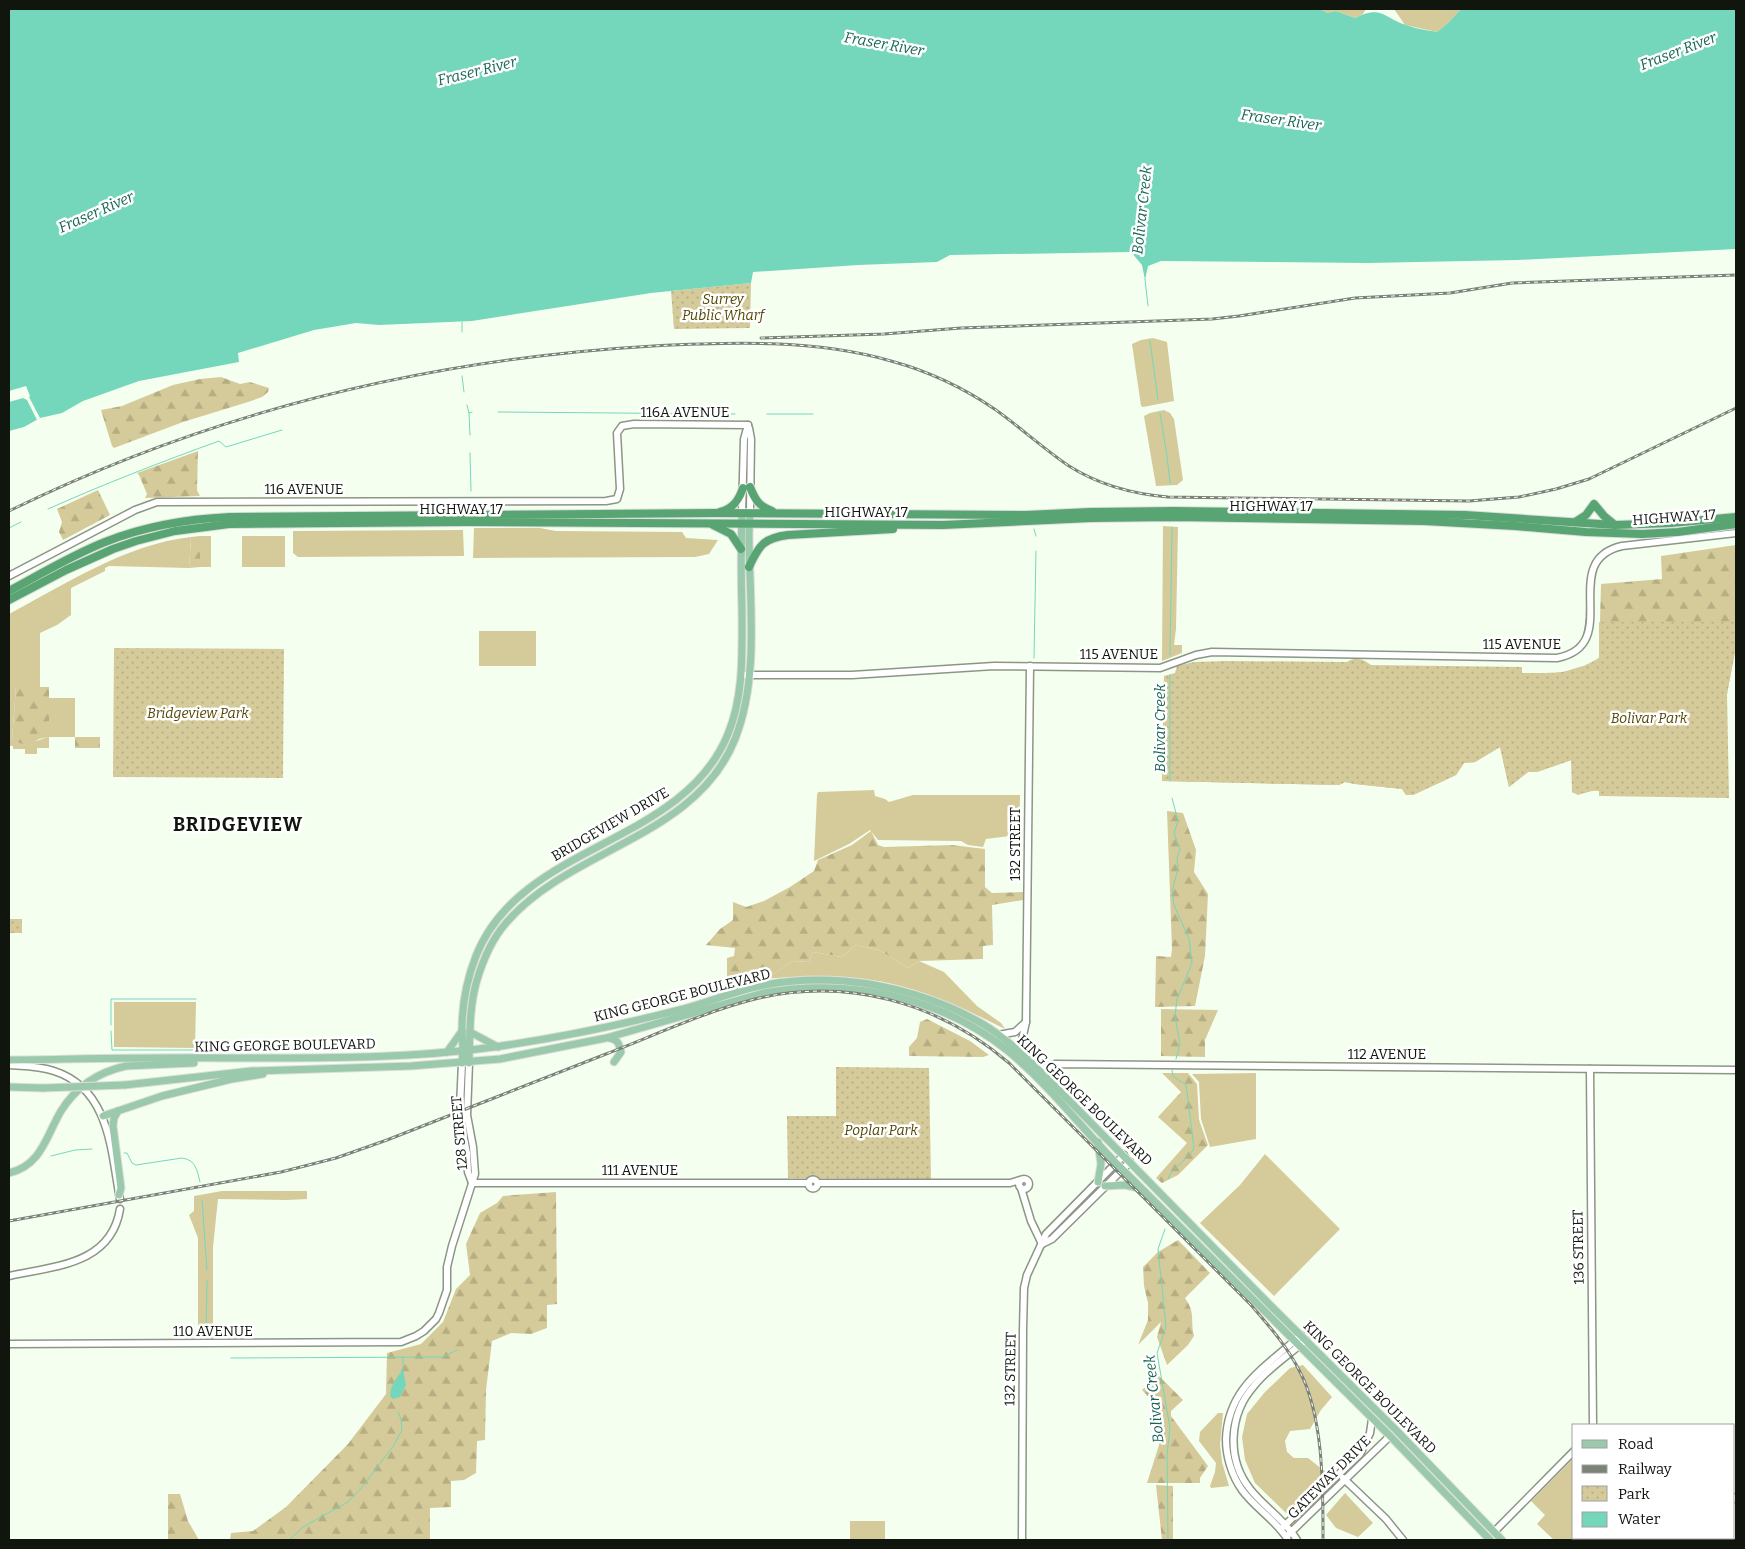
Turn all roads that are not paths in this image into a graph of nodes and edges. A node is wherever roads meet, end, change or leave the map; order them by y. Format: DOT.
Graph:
graph roads {
  1 [pos="746,488"];
  2 [pos="617,499"];
  3 [pos="715,513"];
  4 [pos="778,514"];
  5 [pos="1736,517"];
  6 [pos="745,518"];
  7 [pos="1574,522"];
  8 [pos="610,523"];
  9 [pos="711,524"];
  10 [pos="1736,524"];
  11 [pos="943,525"];
  12 [pos="1615,525"];
  13 [pos="1736,533"];
  14 [pos="741,549"];
  15 [pos="749,566"];
  16 [pos="9,576"];
  17 [pos="9,591"];
  18 [pos="9,600"];
  19 [pos="1030,666"];
  20 [pos="750,675"];
  21 [pos="742,676"];
  22 [pos="500,916"];
  23 [pos="506,922"];
  24 [pos="1026,1022"];
  25 [pos="466,1032"];
  26 [pos="998,1035"];
  27 [pos="606,1038"];
  28 [pos="498,1047"];
  29 [pos="466,1051"];
  30 [pos="448,1052"];
  31 [pos="1023,1055"];
  32 [pos="270,1058"];
  33 [pos="9,1060"];
  34 [pos="614,1062"];
  35 [pos="465,1063"];
  36 [pos="9,1065"];
  37 [pos="1590,1069"];
  38 [pos="280,1070"];
  39 [pos="1039,1070"];
  40 [pos="1736,1070"];
  41 [pos="1031,1072"];
  42 [pos="82,1086"];
  43 [pos="9,1087"];
  44 [pos="118,1111"];
  45 [pos="103,1116"];
  46 [pos="1098,1142"];
  47 [pos="1124,1155"];
  48 [pos="1130,1162"];
  49 [pos="1116,1163"];
  50 [pos="1122,1170"];
  51 [pos="9,1173"];
  52 [pos="1098,1182"];
  53 [pos="472,1183"];
  54 [pos="1105,1186"];
  55 [pos="1142,1189"];
  56 [pos="120,1198"];
  57 [pos="120,1209"];
  58 [pos="1042,1244"];
  59 [pos="9,1276"];
  60 [pos="416,1336"];
  61 [pos="1303,1337"];
  62 [pos="1297,1343"];
  63 [pos="9,1344"];
  64 [pos="1372,1419"];
  65 [pos="1593,1424"];
  66 [pos="1390,1436"];
  67 [pos="1572,1453"];
  68 [pos="1339,1474"];
  69 [pos="1345,1479"];
  70 [pos="1282,1527"];
  71 [pos="1494,1532"];
  72 [pos="1289,1536"];
  73 [pos="1022,1540"];
  74 [pos="1297,1540"];
  75 [pos="1403,1540"];
  76 [pos="1490,1540"];
  77 [pos="1502,1540"];
  1 -- 2 [label="street, 116A AVENUE"];
  1 -- 3 [label="highway"];
  1 -- 4 [label="highway"];
  1 -- 6 [label="street"];
  2 -- 16 [label="street, 116 AVENUE"];
  3 -- 6 [label="highway, HIGHWAY 17"];
  3 -- 17 [label="highway, HIGHWAY 17"];
  4 -- 6 [label="highway, HIGHWAY 17"];
  4 -- 7 [label="highway, HIGHWAY 17"];
  5 -- 12 [label="highway, HIGHWAY 17"];
  6 -- 8 [label="highway"];
  6 -- 9 [label="highway, HIGHWAY 17"];
  6 -- 11 [label="highway, HIGHWAY 17"];
  6 -- 14 [label="main road, BRIDGEVIEW DRIVE"];
  6 -- 15 [label="main road, BRIDGEVIEW DRIVE"];
  7 -- 12 [label="highway, HIGHWAY 17"];
  7 -- 12 [label="highway"];
  8 -- 9 [label="highway, HIGHWAY 17"];
  8 -- 18 [label="highway, HIGHWAY 17"];
  9 -- 14 [label="highway"];
  10 -- 11 [label="highway, HIGHWAY 17"];
  11 -- 15 [label="highway"];
  13 -- 19 [label="street, 115 AVENUE"];
  14 -- 21 [label="main road, BRIDGEVIEW DRIVE"];
  15 -- 20 [label="main road, BRIDGEVIEW DRIVE"];
  19 -- 20 [label="street, 115 AVENUE"];
  19 -- 24 [label="street, 132 STREET"];
  20 -- 21 [label="street, 115 AVENUE"];
  20 -- 23 [label="main road, BRIDGEVIEW DRIVE"];
  21 -- 22 [label="main road, BRIDGEVIEW DRIVE"];
  22 -- 23 [label="street"];
  22 -- 25 [label="main road, BRIDGEVIEW DRIVE"];
  23 -- 25 [label="main road, BRIDGEVIEW DRIVE"];
  24 -- 26 [label="street"];
  24 -- 31 [label="street, 132 STREET"];
  25 -- 28 [label="main road"];
  25 -- 29 [label="main road, BRIDGEVIEW DRIVE"];
  25 -- 30 [label="main road"];
  26 -- 28 [label="main road, KING GEORGE BOULEVARD"];
  26 -- 31 [label="main road, KING GEORGE BOULEVARD"];
  27 -- 34 [label="main road"];
  27 -- 35 [label="main road, KING GEORGE BOULEVARD"];
  27 -- 41 [label="main road, KING GEORGE BOULEVARD"];
  28 -- 29 [label="main road, KING GEORGE BOULEVARD"];
  29 -- 30 [label="main road, KING GEORGE BOULEVARD"];
  29 -- 35 [label="main road, 128 STREET"];
  30 -- 32 [label="main road, KING GEORGE BOULEVARD"];
  31 -- 39 [label="main road, KING GEORGE BOULEVARD"];
  32 -- 33 [label="main road, KING GEORGE BOULEVARD"];
  32 -- 42 [label="main road"];
  35 -- 38 [label="main road, KING GEORGE BOULEVARD"];
  35 -- 53 [label="street, 128 STREET"];
  36 -- 42 [label="street"];
  37 -- 39 [label="street, 112 AVENUE"];
  37 -- 40 [label="street, 112 AVENUE"];
  37 -- 65 [label="street, 136 STREET"];
  38 -- 43 [label="main road, KING GEORGE BOULEVARD, bridge"];
  38 -- 44 [label="main road"];
  39 -- 41 [label="main road"];
  39 -- 47 [label="main road, KING GEORGE BOULEVARD"];
  41 -- 46 [label="main road, KING GEORGE BOULEVARD"];
  42 -- 45 [label="street"];
  42 -- 51 [label="main road"];
  44 -- 45 [label="main road"];
  44 -- 56 [label="main road"];
  45 -- 56 [label="street"];
  46 -- 49 [label="main road, KING GEORGE BOULEVARD"];
  46 -- 52 [label="main road"];
  47 -- 48 [label="main road, KING GEORGE BOULEVARD"];
  47 -- 49 [label="street, 132 STREET"];
  48 -- 50 [label="street"];
  48 -- 61 [label="main road, KING GEORGE BOULEVARD"];
  49 -- 50 [label="main road, KING GEORGE BOULEVARD"];
  49 -- 52 [label="street, 132 STREET"];
  50 -- 54 [label="street"];
  50 -- 55 [label="main road, KING GEORGE BOULEVARD"];
  52 -- 58 [label="street, 132 STREET"];
  53 -- 58 [label="street, 111 AVENUE"];
  53 -- 60 [label="street, 128 STREET"];
  54 -- 55 [label="main road"];
  54 -- 58 [label="street"];
  55 -- 62 [label="main road, KING GEORGE BOULEVARD"];
  57 -- 59 [label="street"];
  58 -- 73 [label="street, 132 STREET"];
  60 -- 63 [label="street, 110 AVENUE"];
  61 -- 62 [label="street"];
  61 -- 71 [label="main road, KING GEORGE BOULEVARD"];
  62 -- 64 [label="main road, KING GEORGE BOULEVARD"];
  62 -- 70 [label="street"];
  64 -- 66 [label="main road, KING GEORGE BOULEVARD"];
  64 -- 68 [label="street, GATEWAY DRIVE"];
  66 -- 69 [label="street, GATEWAY DRIVE"];
  66 -- 76 [label="main road, KING GEORGE BOULEVARD"];
  67 -- 71 [label="street"];
  68 -- 69 [label="street"];
  68 -- 70 [label="street, GATEWAY DRIVE"];
  69 -- 72 [label="street, GATEWAY DRIVE"];
  69 -- 75 [label="street"];
  70 -- 72 [label="street"];
  71 -- 77 [label="main road, KING GEORGE BOULEVARD"];
  72 -- 74 [label="street"];
}
